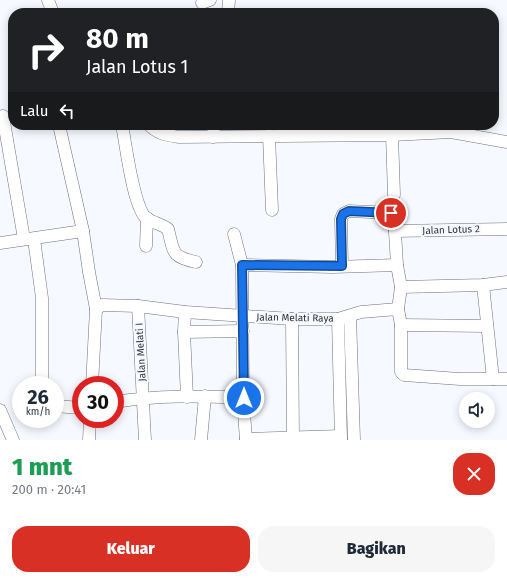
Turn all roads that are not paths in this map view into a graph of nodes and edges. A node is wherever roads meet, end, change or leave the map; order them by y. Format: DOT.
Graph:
graph roads {
  1 [pos="5,116"];
  2 [pos="60,130"];
  3 [pos="123,130"];
  4 [pos="155,130"];
  5 [pos="213,131"];
  6 [pos="392,135"];
  7 [pos="269,136"];
  8 [pos="507,142"];
  9 [pos="394,195"];
  10 [pos="272,210"];
  11 [pos="146,218"];
  12 [pos="507,229"];
  13 [pos="83,231"];
  14 [pos="395,231"];
  15 [pos="234,234"];
  16 [pos="29,239"];
  17 [pos="0,243"];
  18 [pos="146,246"];
  19 [pos="196,262"];
  20 [pos="242,265"];
  21 [pos="397,265"];
  22 [pos="342,266"];
  23 [pos="507,282"];
  24 [pos="483,285"];
  25 [pos="400,287"];
  26 [pos="138,306"];
  27 [pos="96,309"];
  28 [pos="398,309"];
  29 [pos="185,312"];
  30 [pos="244,316"];
  31 [pos="350,316"];
  32 [pos="292,319"];
  33 [pos="338,319"];
  34 [pos="401,325"];
  35 [pos="487,326"];
  36 [pos="244,331"];
  37 [pos="184,332"];
  38 [pos="42,376"];
  39 [pos="92,376"];
  40 [pos="493,379"];
  41 [pos="507,379"];
  42 [pos="205,396"];
  43 [pos="187,397"];
  44 [pos="144,398"];
  45 [pos="244,398"];
  46 [pos="124,401"];
  47 [pos="340,407"];
  48 [pos="353,407"];
  49 [pos="1,418"];
  50 [pos="89,428"];
  51 [pos="341,438"];
  52 [pos="293,439"];
  53 [pos="14,440"];
  54 [pos="88,440"];
  55 [pos="145,440"];
  56 [pos="201,440"];
  57 [pos="246,440"];
  58 [pos="354,440"];
  1 -- 16 [label="street"];
  2 -- 13 [label="street"];
  3 -- 11 [label="street"];
  4 -- 5 [label="street"];
  5 -- 7 [label="street"];
  6 -- 7 [label="street"];
  6 -- 8 [label="street"];
  6 -- 9 [label="street"];
  7 -- 10 [label="street"];
  11 -- 18 [label="street"];
  11 -- 19 [label="street"];
  12 -- 14 [label="street, Jalan Lotus 2"];
  13 -- 16 [label="street"];
  13 -- 27 [label="street"];
  14 -- 21 [label="street"];
  14 -- 22 [label="street"];
  15 -- 20 [label="street"];
  16 -- 17 [label="street"];
  16 -- 38 [label="street"];
  20 -- 22 [label="street"];
  20 -- 30 [label="street"];
  21 -- 22 [label="street"];
  21 -- 25 [label="street"];
  23 -- 24 [label="street"];
  24 -- 25 [label="street"];
  24 -- 35 [label="street"];
  25 -- 28 [label="street"];
  26 -- 27 [label="street, Jalan Melati Raya"];
  26 -- 29 [label="street, Jalan Melati Raya"];
  26 -- 44 [label="street, Jalan Melati I"];
  27 -- 39 [label="street"];
  28 -- 31 [label="street, Jalan Melati Raya"];
  28 -- 34 [label="street"];
  29 -- 30 [label="street, Jalan Melati Raya"];
  29 -- 37 [label="street"];
  30 -- 32 [label="street, Jalan Melati Raya"];
  30 -- 36 [label="street"];
  31 -- 33 [label="street, Jalan Melati Raya"];
  31 -- 48 [label="street"];
  32 -- 33 [label="street, Jalan Melati Raya"];
  32 -- 52 [label="street"];
  33 -- 47 [label="street"];
  34 -- 35 [label="street"];
  34 -- 40 [label="street"];
  35 -- 40 [label="street"];
  36 -- 37 [label="street"];
  36 -- 45 [label="street"];
  37 -- 43 [label="street"];
  40 -- 41 [label="street"];
  42 -- 43 [label="street"];
  42 -- 45 [label="street"];
  42 -- 56 [label="street"];
  43 -- 44 [label="street"];
  44 -- 46 [label="street"];
  44 -- 55 [label="street, Jalan Melati I"];
  45 -- 57 [label="street"];
  47 -- 48 [label="street"];
  47 -- 51 [label="street"];
  48 -- 58 [label="street"];
  49 -- 53 [label="street"];
  50 -- 54 [label="street"];
  51 -- 52 [label="street"];
  52 -- 57 [label="street"];
}
